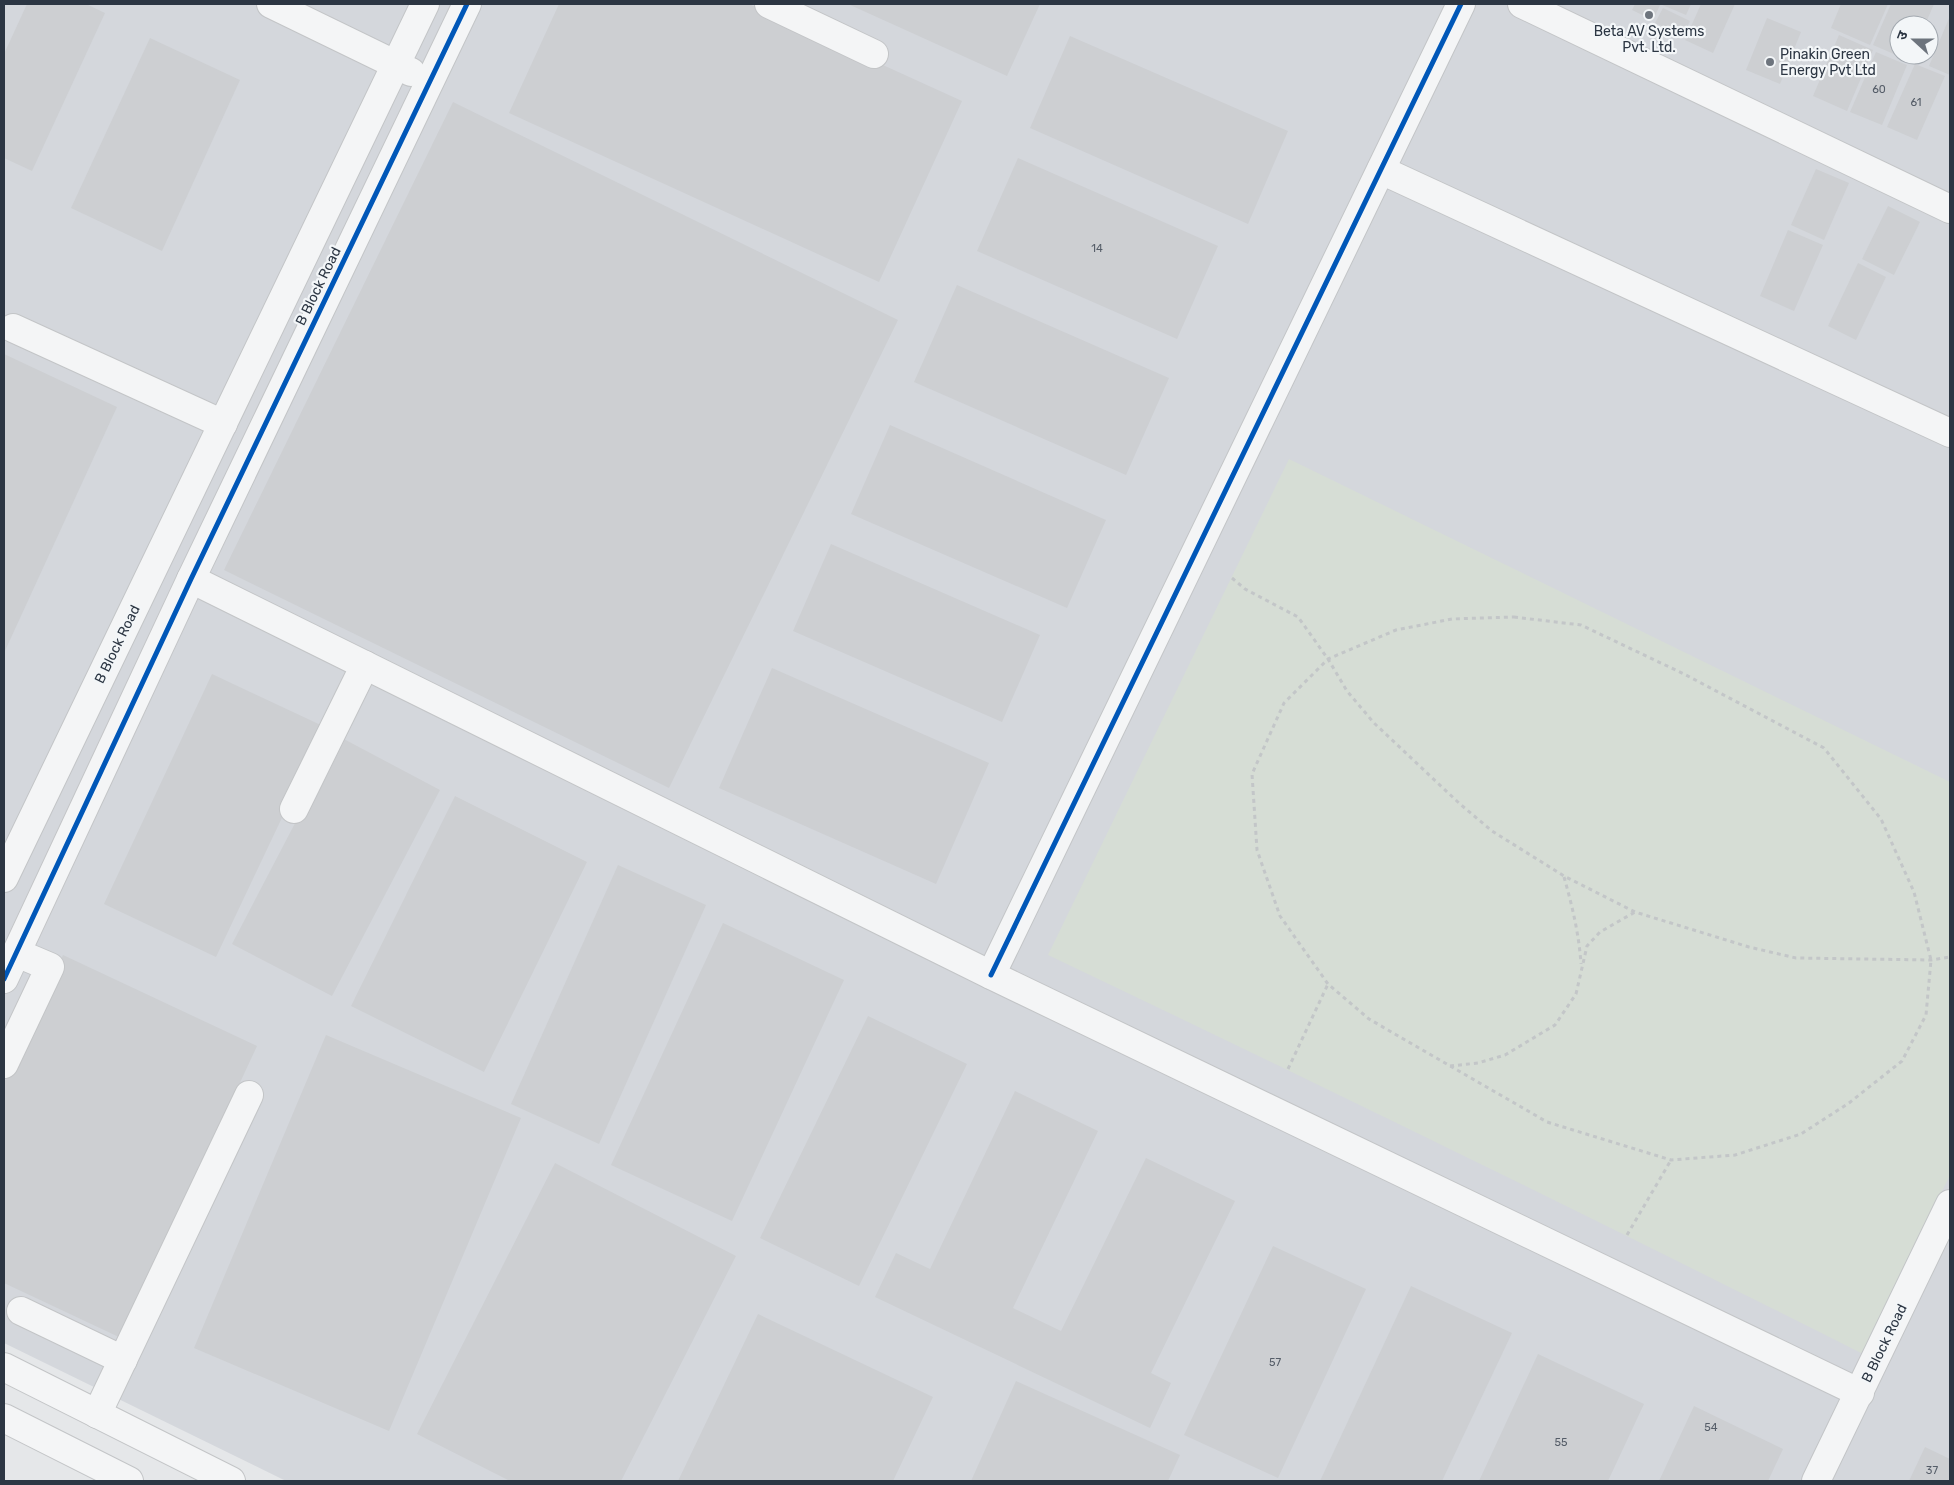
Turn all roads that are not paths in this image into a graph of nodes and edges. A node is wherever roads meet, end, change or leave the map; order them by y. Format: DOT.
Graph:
graph roads {
  1 [pos="271,4"];
  2 [pos="425,4"];
  3 [pos="467,4"];
  4 [pos="769,4"];
  5 [pos="1461,4"];
  6 [pos="1522,4"];
  7 [pos="874,54"];
  8 [pos="396,64"];
  9 [pos="429,81"];
  10 [pos="1381,170"];
  11 [pos="1950,210"];
  12 [pos="13,328"];
  13 [pos="223,424"];
  14 [pos="1950,433"];
  15 [pos="190,579"];
  16 [pos="365,665"];
  17 [pos="294,809"];
  18 [pos="4,878"];
  19 [pos="17,952"];
  20 [pos="991,975"];
  21 [pos="4,979"];
  22 [pos="4,1064"];
  23 [pos="249,1095"];
  24 [pos="1950,1204"];
  25 [pos="21,1312"];
  26 [pos="123,1360"];
  27 [pos="4,1367"];
  28 [pos="1860,1393"];
  29 [pos="96,1414"];
  30 [pos="4,1418"];
  31 [pos="129,1481"];
  32 [pos="231,1481"];
  33 [pos="1816,1481"];
  1 -- 8 [label="street"];
  2 -- 8 [label="street, B Block Road"];
  3 -- 9 [label="street, B Block Road"];
  4 -- 7 [label="street"];
  5 -- 10 [label="street"];
  6 -- 11 [label="street"];
  8 -- 9 [label="street"];
  8 -- 13 [label="street, B Block Road"];
  9 -- 15 [label="street, B Block Road"];
  10 -- 14 [label="street"];
  10 -- 20 [label="street"];
  12 -- 13 [label="street"];
  13 -- 18 [label="street, B Block Road"];
  15 -- 16 [label="street"];
  15 -- 19 [label="street, B Block Road"];
  16 -- 17 [label="street"];
  16 -- 20 [label="street"];
  19 -- 21 [label="street, B Block Road"];
  19 -- 22 [label="street"];
  20 -- 28 [label="street"];
  23 -- 26 [label="street"];
  24 -- 28 [label="street, B Block Road"];
  25 -- 26 [label="street"];
  26 -- 29 [label="street"];
  27 -- 29 [label="street"];
  28 -- 33 [label="street, B Block Road"];
  29 -- 32 [label="street"];
  30 -- 31 [label="street"];
}
